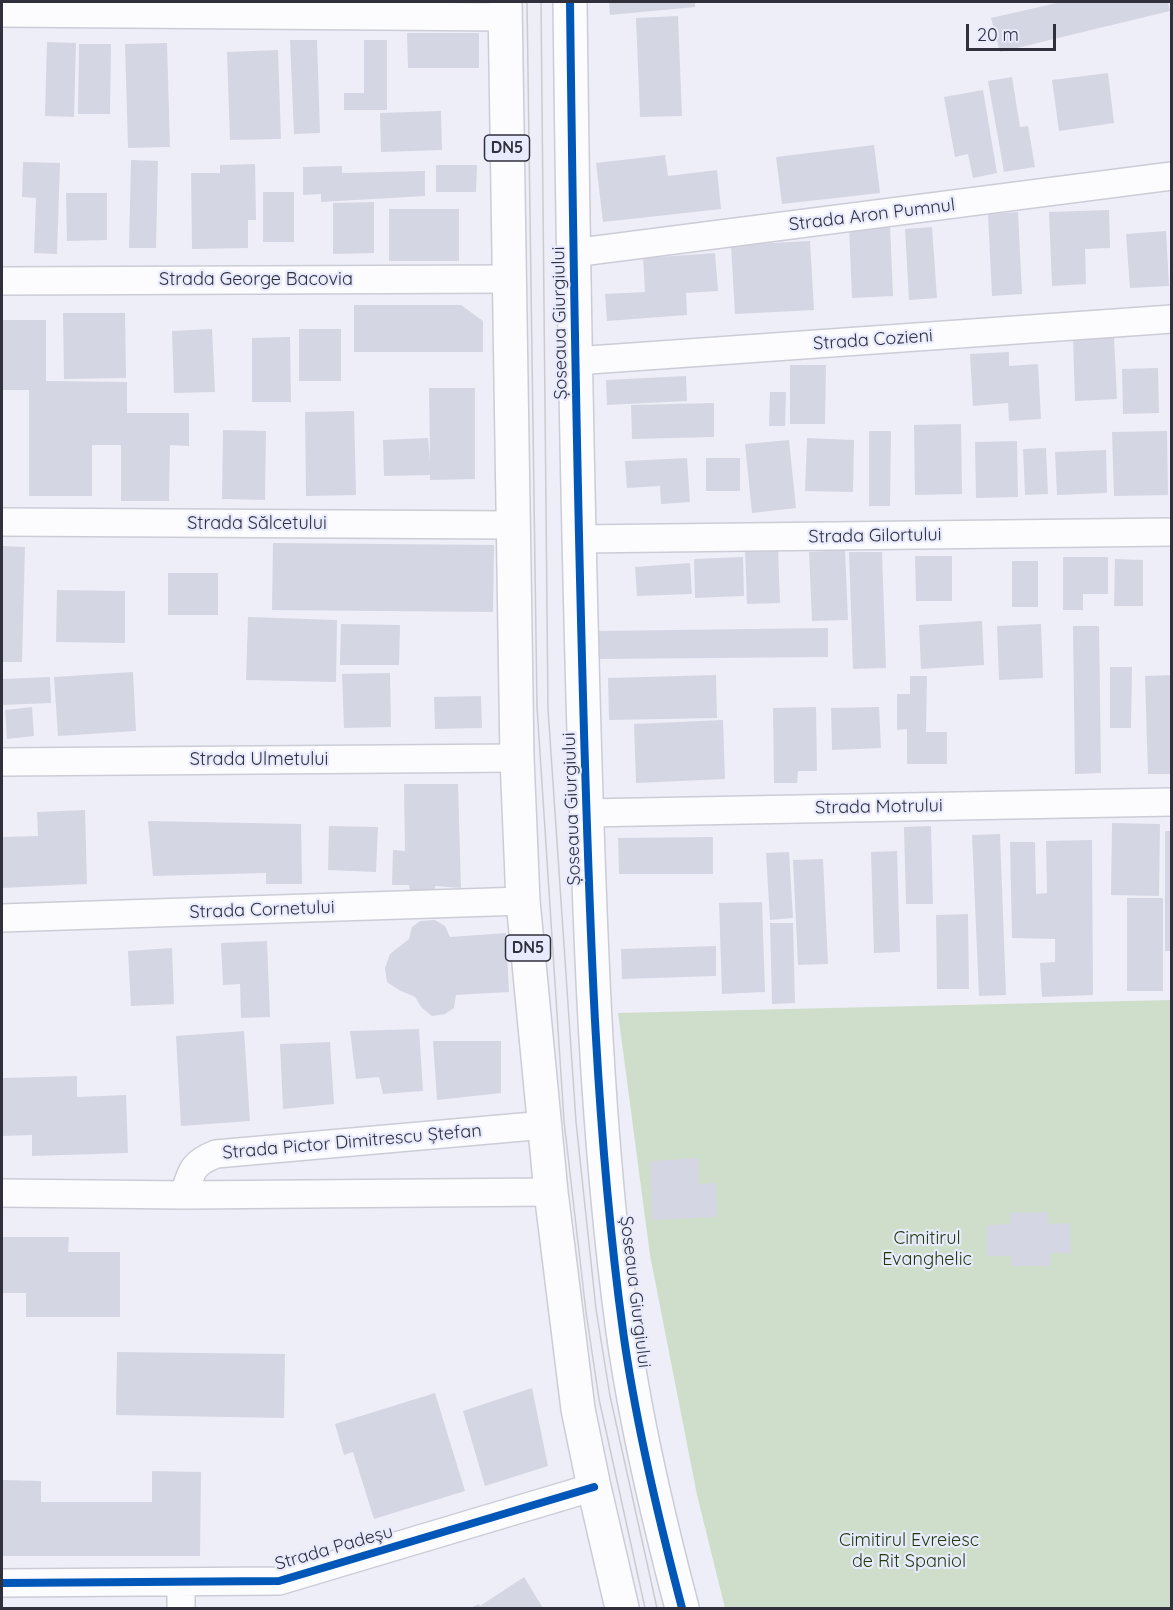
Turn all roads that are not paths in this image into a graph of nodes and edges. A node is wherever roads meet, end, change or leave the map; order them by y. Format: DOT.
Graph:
graph roads {
  1 [pos="570,2"];
  2 [pos="505,9"];
  3 [pos="2,13"];
  4 [pos="1172,176"];
  5 [pos="573,253"];
  6 [pos="510,279"];
  7 [pos="2,281"];
  8 [pos="1172,319"];
  9 [pos="575,361"];
  10 [pos="2,522"];
  11 [pos="512,525"];
  12 [pos="1172,532"];
  13 [pos="579,539"];
  14 [pos="517,758"];
  15 [pos="2,762"];
  16 [pos="1172,802"];
  17 [pos="586,813"];
  18 [pos="523,901"];
  19 [pos="2,918"];
  20 [pos="545,1125"];
  21 [pos="551,1192"];
  22 [pos="2,1193"];
  23 [pos="183,1195"];
  24 [pos="594,1487"];
  25 [pos="181,1581"];
  26 [pos="2,1583"];
  27 [pos="181,1608"];
  28 [pos="622,1608"];
  29 [pos="682,1608"];
  1 -- 5 [label="main road, Șoseaua Giurgiului"];
  2 -- 3 [label="street"];
  2 -- 6 [label="main road, DN5"];
  4 -- 5 [label="street, Strada Aron Pumnul"];
  5 -- 9 [label="main road, Șoseaua Giurgiului"];
  6 -- 7 [label="street, Strada George Bacovia"];
  6 -- 11 [label="main road, DN5"];
  8 -- 9 [label="street, Strada Cozieni"];
  9 -- 13 [label="main road, Șoseaua Giurgiului"];
  10 -- 11 [label="street, Strada Sălcetului"];
  11 -- 14 [label="main road, DN5"];
  12 -- 13 [label="street, Strada Gilortului"];
  13 -- 17 [label="main road, Șoseaua Giurgiului"];
  14 -- 15 [label="street, Strada Ulmetului"];
  14 -- 18 [label="main road, DN5"];
  16 -- 17 [label="street, Strada Motrului"];
  17 -- 29 [label="main road, Șoseaua Giurgiului"];
  18 -- 19 [label="street, Strada Cornetului"];
  18 -- 20 [label="main road, DN5"];
  20 -- 21 [label="main road, DN5"];
  20 -- 23 [label="street, Strada Pictor Dimitrescu Ștefan"];
  21 -- 23 [label="street"];
  21 -- 24 [label="main road, DN5"];
  22 -- 23 [label="street"];
  24 -- 25 [label="street, Strada Padeșu"];
  24 -- 28 [label="main road, DN5"];
  25 -- 26 [label="street, Strada Padeșu"];
  25 -- 27 [label="street"];
}
